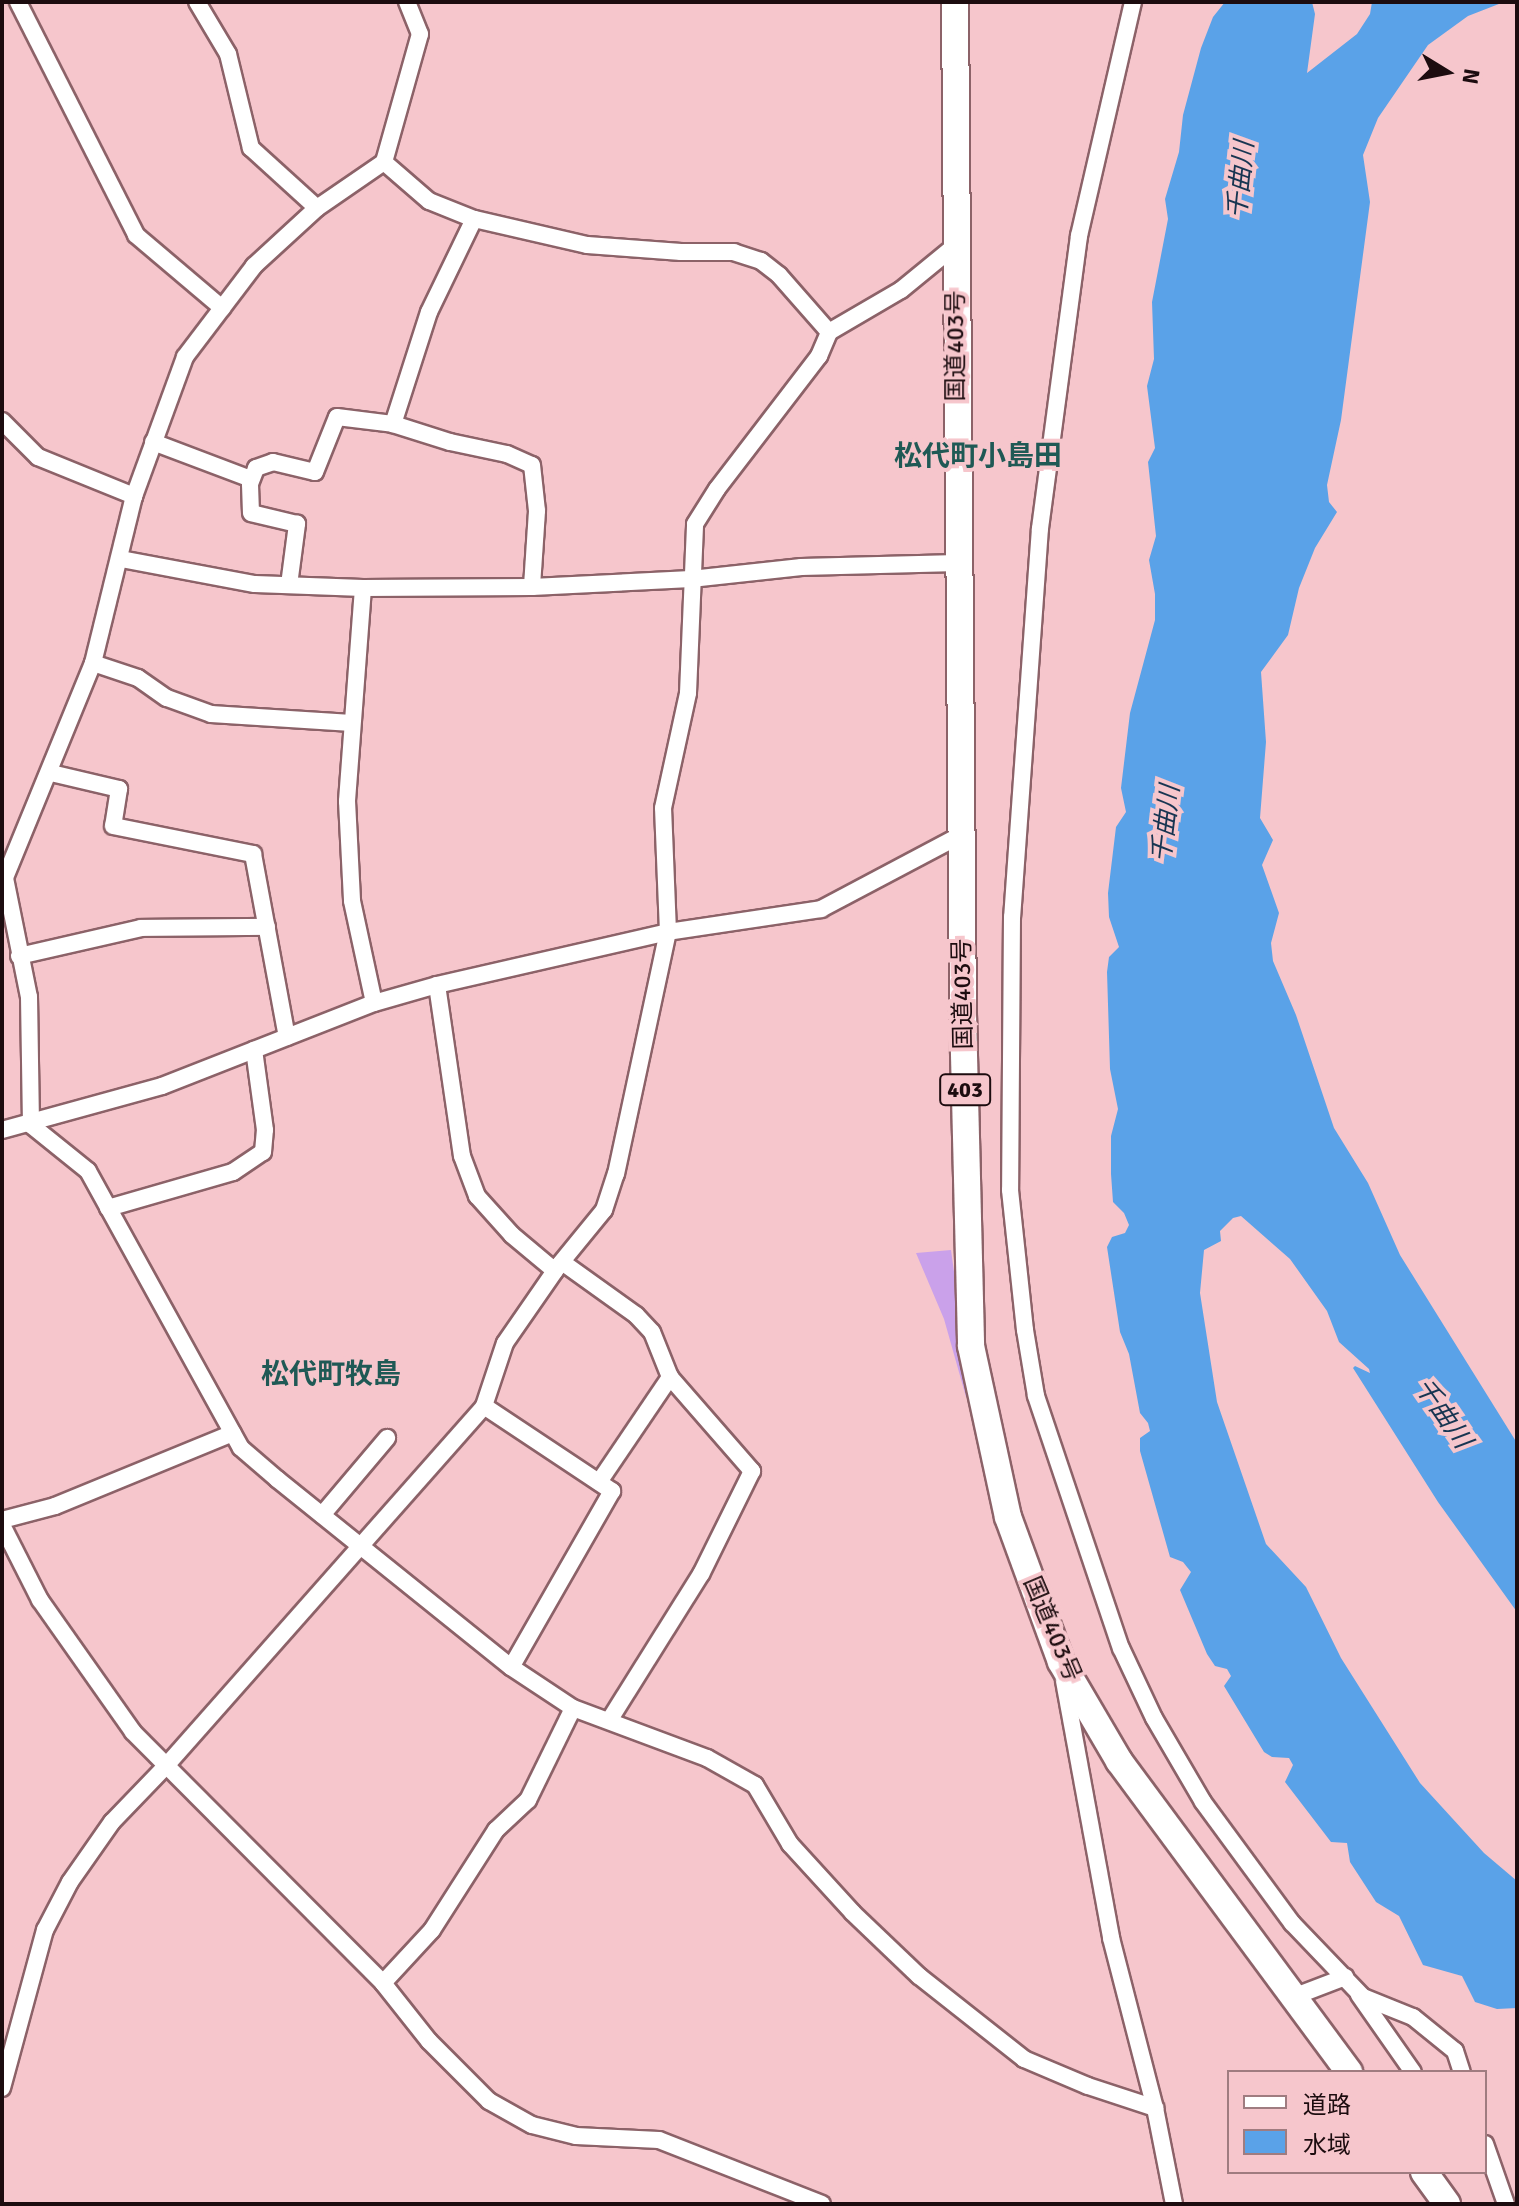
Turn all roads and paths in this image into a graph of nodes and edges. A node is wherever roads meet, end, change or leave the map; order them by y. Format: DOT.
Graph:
graph roads {
  1 [pos="18,2"];
  2 [pos="197,2"];
  3 [pos="407,2"];
  4 [pos="955,2"];
  5 [pos="1133,2"];
  6 [pos="384,162"];
  7 [pos="317,208"];
  8 [pos="474,219"];
  9 [pos="956,245"];
  10 [pos="222,308"];
  11 [pos="829,332"];
  12 [pos="2,421"];
  13 [pos="393,424"];
  14 [pos="153,442"];
  15 [pos="251,479"];
  16 [pos="134,496"];
  17 [pos="121,559"];
  18 [pos="958,563"];
  19 [pos="691,579"];
  20 [pos="289,585"];
  21 [pos="532,587"];
  22 [pos="363,588"];
  23 [pos="93,663"];
  24 [pos="352,723"];
  25 [pos="51,773"];
  26 [pos="961,835"];
  27 [pos="9,853"];
  28 [pos="267,927"];
  29 [pos="668,932"];
  30 [pos="19,956"];
  31 [pos="437,985"];
  32 [pos="374,1003"];
  33 [pos="287,1037"];
  34 [pos="254,1050"];
  35 [pos="31,1125"];
  36 [pos="2,1130"];
  37 [pos="108,1208"];
  38 [pos="558,1267"];
  39 [pos="670,1377"];
  40 [pos="484,1406"];
  41 [pos="233,1433"];
  42 [pos="387,1438"];
  43 [pos="599,1482"];
  44 [pos="322,1515"];
  45 [pos="2,1523"];
  46 [pos="360,1548"];
  47 [pos="1061,1662"];
  48 [pos="511,1667"];
  49 [pos="573,1708"];
  50 [pos="610,1719"];
  51 [pos="165,1767"];
  52 [pos="1348,1980"];
  53 [pos="383,1983"];
  54 [pos="1293,1997"];
  55 [pos="1348,2070"];
  56 [pos="1412,2070"];
  57 [pos="1461,2070"];
  58 [pos="2,2088"];
  59 [pos="1155,2108"];
  60 [pos="1487,2150"];
  61 [pos="1425,2174"];
  62 [pos="1483,2174"];
  63 [pos="1504,2203"];
  64 [pos="822,2204"];
  65 [pos="1174,2204"];
  66 [pos="1447,2204"];
  1 -- 10 [label="street"];
  2 -- 7 [label="street"];
  3 -- 6 [label="street"];
  4 -- 9 [label="highway, 国道403号 / 403"];
  5 -- 52 [label="street"];
  6 -- 7 [label="street"];
  6 -- 8 [label="street"];
  7 -- 10 [label="street"];
  8 -- 11 [label="street"];
  8 -- 13 [label="street"];
  9 -- 11 [label="street"];
  9 -- 18 [label="highway, 国道403号 / 403"];
  10 -- 14 [label="street"];
  11 -- 19 [label="street"];
  12 -- 16 [label="street"];
  13 -- 15 [label="street"];
  13 -- 21 [label="street"];
  14 -- 15 [label="street"];
  14 -- 16 [label="street"];
  15 -- 20 [label="street"];
  16 -- 17 [label="street"];
  17 -- 20 [label="street"];
  17 -- 23 [label="street"];
  18 -- 19 [label="street"];
  18 -- 26 [label="highway, 国道403号 / 403"];
  19 -- 21 [label="street"];
  19 -- 29 [label="street"];
  20 -- 22 [label="street"];
  21 -- 22 [label="street"];
  22 -- 24 [label="street"];
  23 -- 24 [label="street"];
  23 -- 25 [label="street"];
  24 -- 32 [label="street"];
  25 -- 27 [label="street"];
  25 -- 28 [label="street"];
  26 -- 29 [label="street"];
  26 -- 47 [label="highway, 国道403号 / 403"];
  27 -- 30 [label="street"];
  28 -- 30 [label="street"];
  28 -- 33 [label="street"];
  29 -- 31 [label="street"];
  29 -- 38 [label="street"];
  30 -- 35 [label="street"];
  31 -- 32 [label="street"];
  31 -- 38 [label="street"];
  32 -- 33 [label="street"];
  33 -- 34 [label="street"];
  34 -- 35 [label="street"];
  34 -- 37 [label="street"];
  35 -- 36 [label="street"];
  35 -- 37 [label="street"];
  37 -- 41 [label="street"];
  38 -- 39 [label="street"];
  38 -- 40 [label="street"];
  39 -- 43 [label="street"];
  39 -- 50 [label="street"];
  40 -- 43 [label="street"];
  40 -- 46 [label="street"];
  41 -- 44 [label="street"];
  41 -- 45 [label="street"];
  42 -- 44 [label="street"];
  43 -- 48 [label="street"];
  44 -- 46 [label="street"];
  45 -- 51 [label="street"];
  46 -- 48 [label="street"];
  46 -- 51 [label="street"];
  47 -- 54 [label="highway, 国道403号 / 403"];
  47 -- 59 [label="street"];
  48 -- 49 [label="street"];
  49 -- 50 [label="street"];
  49 -- 53 [label="street"];
  50 -- 59 [label="street"];
  51 -- 53 [label="street"];
  51 -- 58 [label="street"];
  52 -- 54 [label="street"];
  52 -- 56 [label="street"];
  52 -- 57 [label="street"];
  53 -- 64 [label="street"];
  54 -- 55 [label="highway, 国道403号 / 403"];
  59 -- 65 [label="street"];
  60 -- 63 [label="street"];
  61 -- 66 [label="highway"];
  62 -- 63 [label="street"];
}
